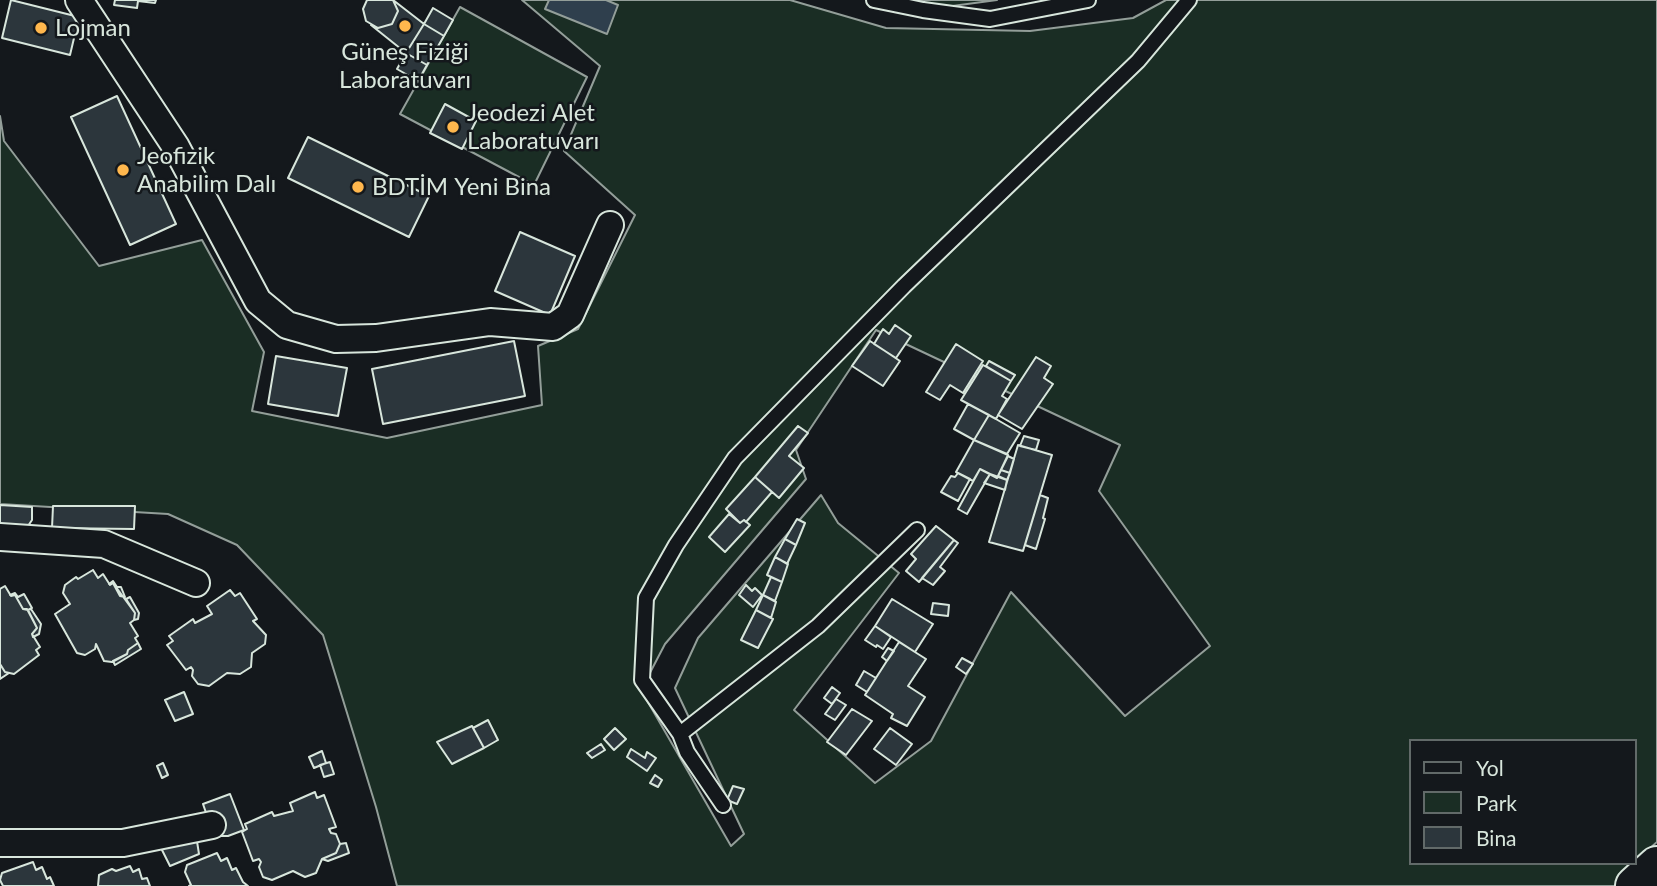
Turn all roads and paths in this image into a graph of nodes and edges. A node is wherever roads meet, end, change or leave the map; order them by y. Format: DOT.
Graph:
graph roads {
  1 [pos="79,0"];
  2 [pos="874,0"];
  3 [pos="1088,0"];
  4 [pos="1189,0"];
  5 [pos="927,5"];
  6 [pos="610,225"];
  7 [pos="917,530"];
  8 [pos="0,537"];
  9 [pos="196,583"];
  10 [pos="680,734"];
  11 [pos="723,805"];
  12 [pos="212,825"];
  13 [pos="0,844"];
  14 [pos="1657,866"];
  15 [pos="1635,886"];
  1 -- 6 [label="street"];
  2 -- 5 [label="lane"];
  3 -- 5 [label="lane"];
  4 -- 10 [label="lane"];
  7 -- 10 [label="lane"];
  8 -- 9 [label="street"];
  10 -- 11 [label="lane"];
  12 -- 13 [label="street"];
  14 -- 15 [label="main road"];
}
